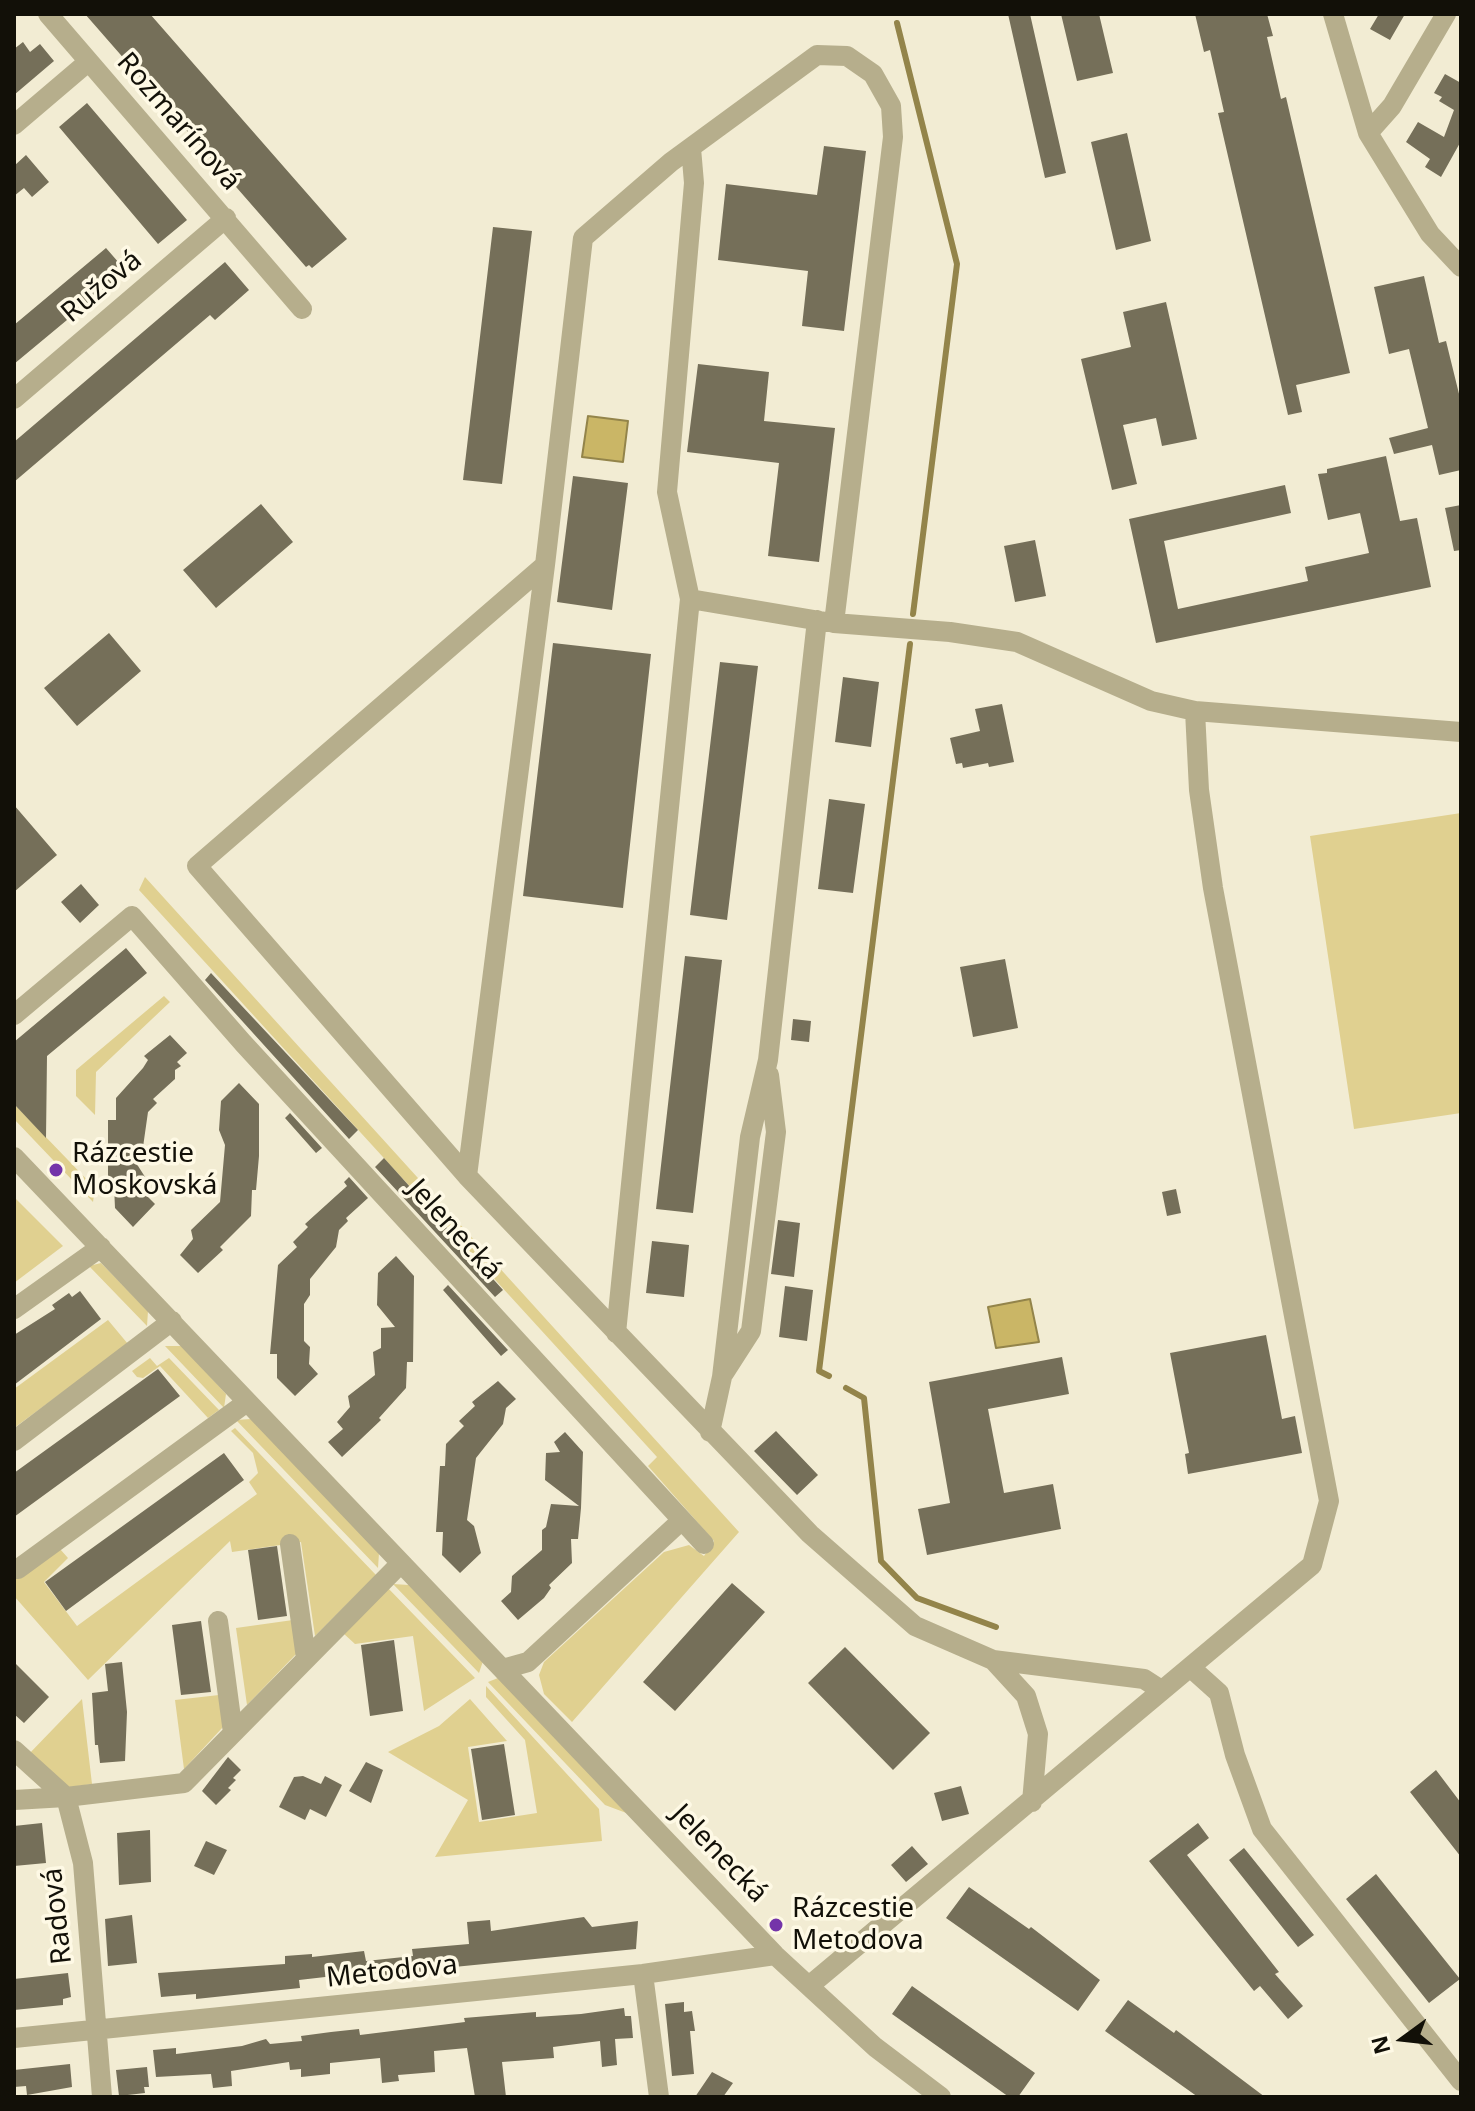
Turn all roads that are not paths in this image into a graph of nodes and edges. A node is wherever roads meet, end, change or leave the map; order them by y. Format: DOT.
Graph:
graph roads {
  1 [pos="48,14"];
  2 [pos="1333,14"];
  3 [pos="1446,14"];
  4 [pos="88,62"];
  5 [pos="14,125"];
  6 [pos="1368,133"];
  7 [pos="691,148"];
  8 [pos="226,218"];
  9 [pos="1461,267"];
  10 [pos="302,309"];
  11 [pos="14,399"];
  12 [pos="545,565"];
  13 [pos="690,599"];
  14 [pos="826,622"];
  15 [pos="1195,711"];
  16 [pos="1461,732"];
  17 [pos="14,1015"];
  18 [pos="14,1157"];
  19 [pos="467,1176"];
  20 [pos="101,1247"];
  21 [pos="14,1309"];
  22 [pos="172,1321"];
  23 [pos="616,1333"];
  24 [pos="247,1402"];
  25 [pos="710,1432"];
  26 [pos="14,1441"];
  27 [pos="682,1520"];
  28 [pos="290,1544"];
  29 [pos="704,1544"];
  30 [pos="401,1563"];
  31 [pos="18,1569"];
  32 [pos="218,1621"];
  33 [pos="306,1658"];
  34 [pos="993,1660"];
  35 [pos="1190,1667"];
  36 [pos="503,1669"];
  37 [pos="1161,1690"];
  38 [pos="233,1733"];
  39 [pos="16,1757"];
  40 [pos="66,1797"];
  41 [pos="14,1800"];
  42 [pos="1032,1802"];
  43 [pos="775,1955"];
  44 [pos="643,1974"];
  45 [pos="809,1986"];
  46 [pos="96,2030"];
  47 [pos="14,2038"];
  48 [pos="1461,2081"];
  49 [pos="102,2097"];
  50 [pos="659,2097"];
  51 [pos="941,2097"];
  1 -- 4 [label="street, Rozmarínová"];
  2 -- 6 [label="street"];
  3 -- 6 [label="street"];
  4 -- 5 [label="street"];
  4 -- 8 [label="street, Rozmarínová"];
  6 -- 9 [label="street"];
  7 -- 12 [label="street"];
  7 -- 13 [label="street"];
  7 -- 14 [label="street"];
  8 -- 10 [label="street, Rozmarínová"];
  8 -- 11 [label="street, Ružová"];
  12 -- 19 [label="street"];
  12 -- 19 [label="street"];
  13 -- 14 [label="street"];
  13 -- 23 [label="street"];
  14 -- 15 [label="street"];
  14 -- 25 [label="street"];
  15 -- 16 [label="street"];
  15 -- 35 [label="street"];
  17 -- 27 [label="street, Jelenecká"];
  18 -- 20 [label="street, Jelenecká"];
  19 -- 23 [label="street"];
  20 -- 21 [label="street"];
  20 -- 22 [label="street, Jelenecká"];
  22 -- 24 [label="street, Jelenecká"];
  22 -- 26 [label="street"];
  23 -- 25 [label="street"];
  24 -- 30 [label="street, Jelenecká"];
  24 -- 31 [label="street"];
  25 -- 34 [label="street"];
  27 -- 29 [label="street"];
  27 -- 36 [label="street"];
  28 -- 33 [label="street"];
  30 -- 33 [label="street"];
  30 -- 36 [label="street, Jelenecká"];
  32 -- 38 [label="street"];
  33 -- 38 [label="street"];
  34 -- 37 [label="street"];
  34 -- 42 [label="street"];
  35 -- 37 [label="street"];
  35 -- 48 [label="street"];
  36 -- 43 [label="street, Jelenecká"];
  37 -- 42 [label="street"];
  38 -- 40 [label="street"];
  39 -- 40 [label="street"];
  40 -- 41 [label="street"];
  40 -- 46 [label="street, Radová"];
  42 -- 45 [label="street"];
  43 -- 44 [label="street, Metodova"];
  43 -- 45 [label="street, Jelenecká"];
  44 -- 46 [label="street, Metodova"];
  44 -- 50 [label="street"];
  45 -- 51 [label="street, Jelenecká"];
  46 -- 47 [label="street, Metodova"];
  46 -- 49 [label="street, Radová"];
}
